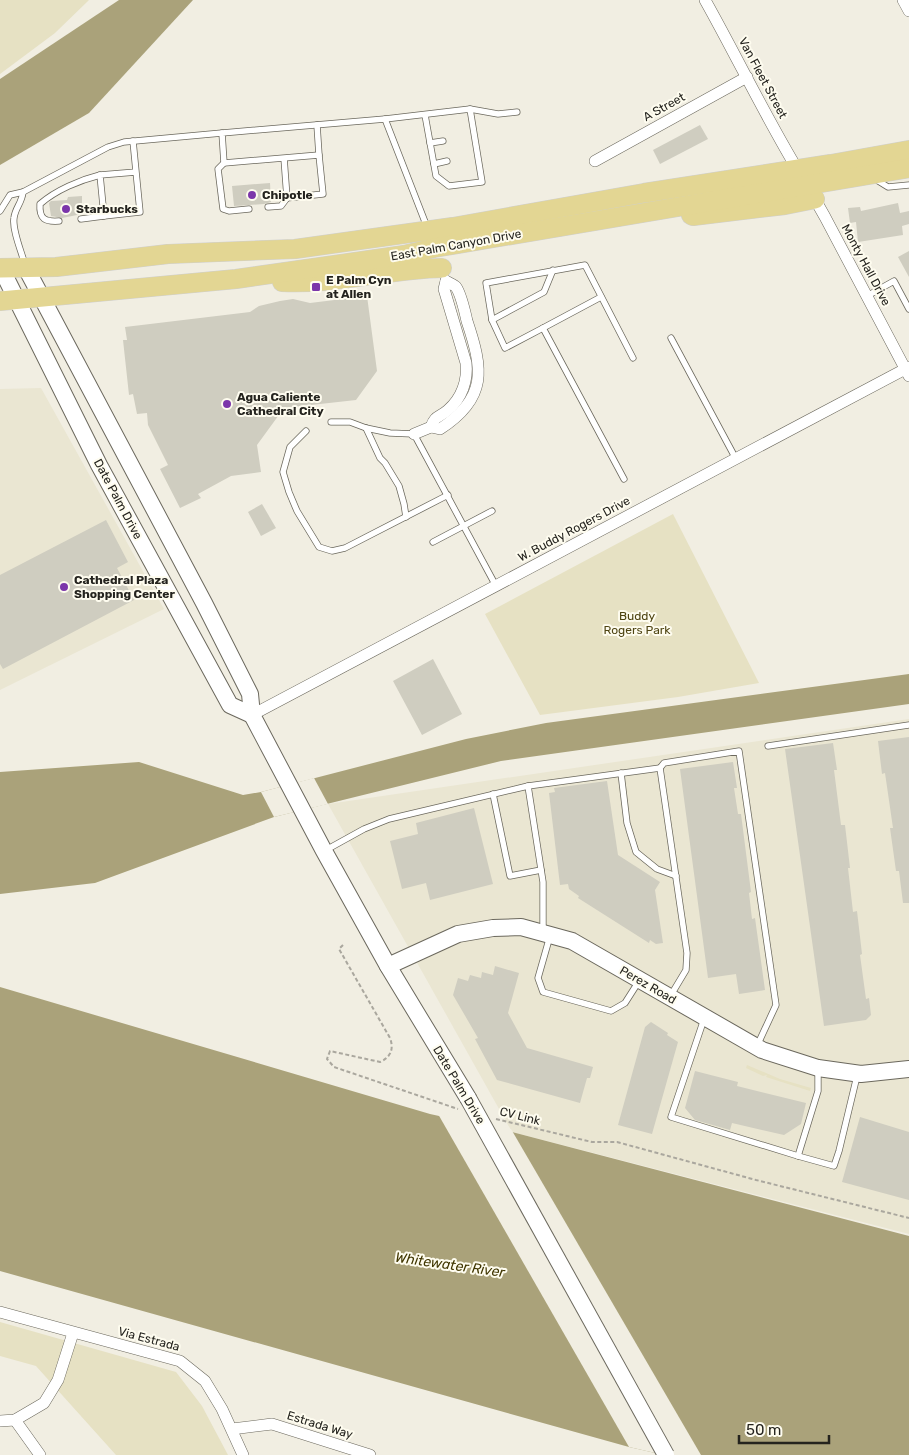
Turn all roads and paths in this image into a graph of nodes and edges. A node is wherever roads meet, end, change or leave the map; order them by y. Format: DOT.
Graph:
graph roads {
  1 [pos="705,0"];
  2 [pos="903,0"];
  3 [pos="909,11"];
  4 [pos="747,77"];
  5 [pos="470,109"];
  6 [pos="517,112"];
  7 [pos="425,115"];
  8 [pos="385,119"];
  9 [pos="317,125"];
  10 [pos="222,133"];
  11 [pos="133,141"];
  12 [pos="443,141"];
  13 [pos="430,143"];
  14 [pos="909,150"];
  15 [pos="319,154"];
  16 [pos="284,158"];
  17 [pos="447,161"];
  18 [pos="595,161"];
  19 [pos="224,163"];
  20 [pos="434,164"];
  21 [pos="909,168"];
  22 [pos="136,172"];
  23 [pos="100,174"];
  24 [pos="867,174"];
  25 [pos="806,184"];
  26 [pos="909,185"];
  27 [pos="24,192"];
  28 [pos="288,198"];
  29 [pos="268,207"];
  30 [pos="248,209"];
  31 [pos="0,211"];
  32 [pos="104,216"];
  33 [pos="81,219"];
  34 [pos="59,221"];
  35 [pos="431,240"];
  36 [pos="0,264"];
  37 [pos="0,268"];
  38 [pos="26,268"];
  39 [pos="553,270"];
  40 [pos="444,274"];
  41 [pos="236,279"];
  42 [pos="42,296"];
  43 [pos="867,296"];
  44 [pos="602,297"];
  45 [pos="8,300"];
  46 [pos="909,309"];
  47 [pos="492,320"];
  48 [pos="543,328"];
  49 [pos="671,338"];
  50 [pos="633,358"];
  51 [pos="908,371"];
  52 [pos="331,422"];
  53 [pos="366,428"];
  54 [pos="306,431"];
  55 [pos="414,434"];
  56 [pos="736,459"];
  57 [pos="624,479"];
  58 [pos="448,494"];
  59 [pos="492,511"];
  60 [pos="406,517"];
  61 [pos="464,526"];
  62 [pos="434,542"];
  63 [pos="496,586"];
  64 [pos="252,715"];
  65 [pos="909,725"];
  66 [pos="768,746"];
  67 [pos="660,768"];
  68 [pos="621,773"];
  69 [pos="528,786"];
  70 [pos="493,794"];
  71 [pos="324,851"];
  72 [pos="541,870"];
  73 [pos="676,876"];
  74 [pos="547,934"];
  75 [pos="343,945"];
  76 [pos="388,966"];
  77 [pos="640,979"];
  78 [pos="670,997"];
  79 [pos="705,1018"];
  80 [pos="756,1047"];
  81 [pos="818,1068"];
  82 [pos="909,1070"];
  83 [pos="857,1074"];
  84 [pos="466,1104"];
  85 [pos="492,1118"];
  86 [pos="798,1156"];
  87 [pos="909,1218"];
  88 [pos="0,1312"];
  89 [pos="73,1333"];
  90 [pos="15,1420"];
  91 [pos="0,1421"];
  92 [pos="232,1429"];
  93 [pos="40,1455"];
  94 [pos="243,1455"];
  95 [pos="370,1455"];
  96 [pos="666,1455"];
  1 -- 4 [label="street, Van Fleet Street"];
  2 -- 3 [label="street"];
  4 -- 18 [label="street, A Street"];
  4 -- 25 [label="street, Van Fleet Street"];
  5 -- 6 [label="lane"];
  5 -- 7 [label="lane"];
  5 -- 20 [label="lane"];
  7 -- 8 [label="lane"];
  7 -- 13 [label="lane"];
  8 -- 9 [label="lane"];
  8 -- 35 [label="lane"];
  9 -- 10 [label="lane"];
  9 -- 15 [label="lane"];
  10 -- 11 [label="lane"];
  10 -- 19 [label="lane"];
  11 -- 22 [label="lane"];
  11 -- 27 [label="lane"];
  12 -- 13 [label="lane"];
  13 -- 20 [label="lane"];
  14 -- 25 [label="main road, East Palm Canyon Drive"];
  15 -- 16 [label="lane"];
  15 -- 28 [label="lane"];
  16 -- 19 [label="lane"];
  16 -- 28 [label="lane"];
  17 -- 20 [label="lane"];
  19 -- 30 [label="lane"];
  21 -- 24 [label="main road, East Palm Canyon Drive"];
  22 -- 23 [label="lane"];
  22 -- 32 [label="lane"];
  23 -- 32 [label="lane"];
  23 -- 34 [label="lane"];
  24 -- 25 [label="main road, East Palm Canyon Drive"];
  24 -- 26 [label="lane"];
  25 -- 35 [label="main road, East Palm Canyon Drive"];
  25 -- 35 [label="main road, East Palm Canyon Drive"];
  25 -- 43 [label="street, Monty Hall Drive"];
  27 -- 31 [label="lane"];
  27 -- 38 [label="lane"];
  28 -- 29 [label="lane"];
  32 -- 33 [label="lane"];
  35 -- 38 [label="main road, East Palm Canyon Drive"];
  35 -- 40 [label="street"];
  35 -- 41 [label="main road, East Palm Canyon Drive"];
  36 -- 37 [label="lane"];
  37 -- 38 [label="main road, East Palm Canyon Drive"];
  37 -- 45 [label="main road, Date Palm Drive"];
  38 -- 42 [label="main road, Date Palm Drive"];
  39 -- 44 [label="lane"];
  39 -- 47 [label="lane"];
  39 -- 47 [label="lane"];
  40 -- 41 [label="main road"];
  40 -- 55 [label="street"];
  41 -- 42 [label="main road, East Palm Canyon Drive"];
  42 -- 45 [label="main road, East Palm Canyon Drive"];
  42 -- 64 [label="main road, Date Palm Drive"];
  43 -- 46 [label="lane"];
  43 -- 51 [label="street, Monty Hall Drive"];
  44 -- 48 [label="lane"];
  44 -- 50 [label="lane"];
  45 -- 64 [label="main road, Date Palm Drive"];
  47 -- 48 [label="lane"];
  48 -- 57 [label="lane"];
  49 -- 56 [label="lane"];
  51 -- 56 [label="street, W. Buddy Rogers Drive"];
  52 -- 53 [label="lane"];
  53 -- 55 [label="lane"];
  53 -- 60 [label="lane"];
  54 -- 60 [label="lane"];
  55 -- 58 [label="lane"];
  56 -- 63 [label="street, W. Buddy Rogers Drive"];
  58 -- 60 [label="lane"];
  58 -- 61 [label="lane"];
  59 -- 61 [label="lane"];
  61 -- 62 [label="lane"];
  61 -- 63 [label="lane"];
  63 -- 64 [label="street, W. Buddy Rogers Drive"];
  64 -- 71 [label="main road, Date Palm Drive"];
  65 -- 66 [label="lane"];
  67 -- 68 [label="lane"];
  67 -- 73 [label="lane"];
  67 -- 80 [label="lane"];
  68 -- 69 [label="lane"];
  68 -- 73 [label="lane"];
  69 -- 70 [label="lane"];
  69 -- 72 [label="lane"];
  70 -- 71 [label="lane"];
  70 -- 72 [label="lane"];
  71 -- 76 [label="main road, Date Palm Drive"];
  72 -- 74 [label="lane"];
  73 -- 78 [label="lane"];
  74 -- 76 [label="main road, Perez Road"];
  74 -- 77 [label="main road, Perez Road"];
  74 -- 77 [label="lane"];
  75 -- 84 [label="path"];
  76 -- 84 [label="main road, Date Palm Drive"];
  77 -- 78 [label="main road, Perez Road"];
  78 -- 79 [label="main road, Perez Road"];
  79 -- 80 [label="main road, Perez Road"];
  79 -- 86 [label="lane"];
  80 -- 81 [label="main road, Perez Road"];
  81 -- 83 [label="main road, Perez Road"];
  81 -- 86 [label="lane"];
  82 -- 83 [label="main road, Perez Road"];
  83 -- 86 [label="lane"];
  84 -- 96 [label="main road, Date Palm Drive, bridge"];
  85 -- 87 [label="path, CV Link"];
  88 -- 89 [label="street, Via Estrada"];
  89 -- 90 [label="street"];
  89 -- 92 [label="street, Via Estrada"];
  90 -- 91 [label="street"];
  90 -- 93 [label="street"];
  92 -- 94 [label="street, Via Estrada"];
  92 -- 95 [label="street, Estrada Way"];
}
